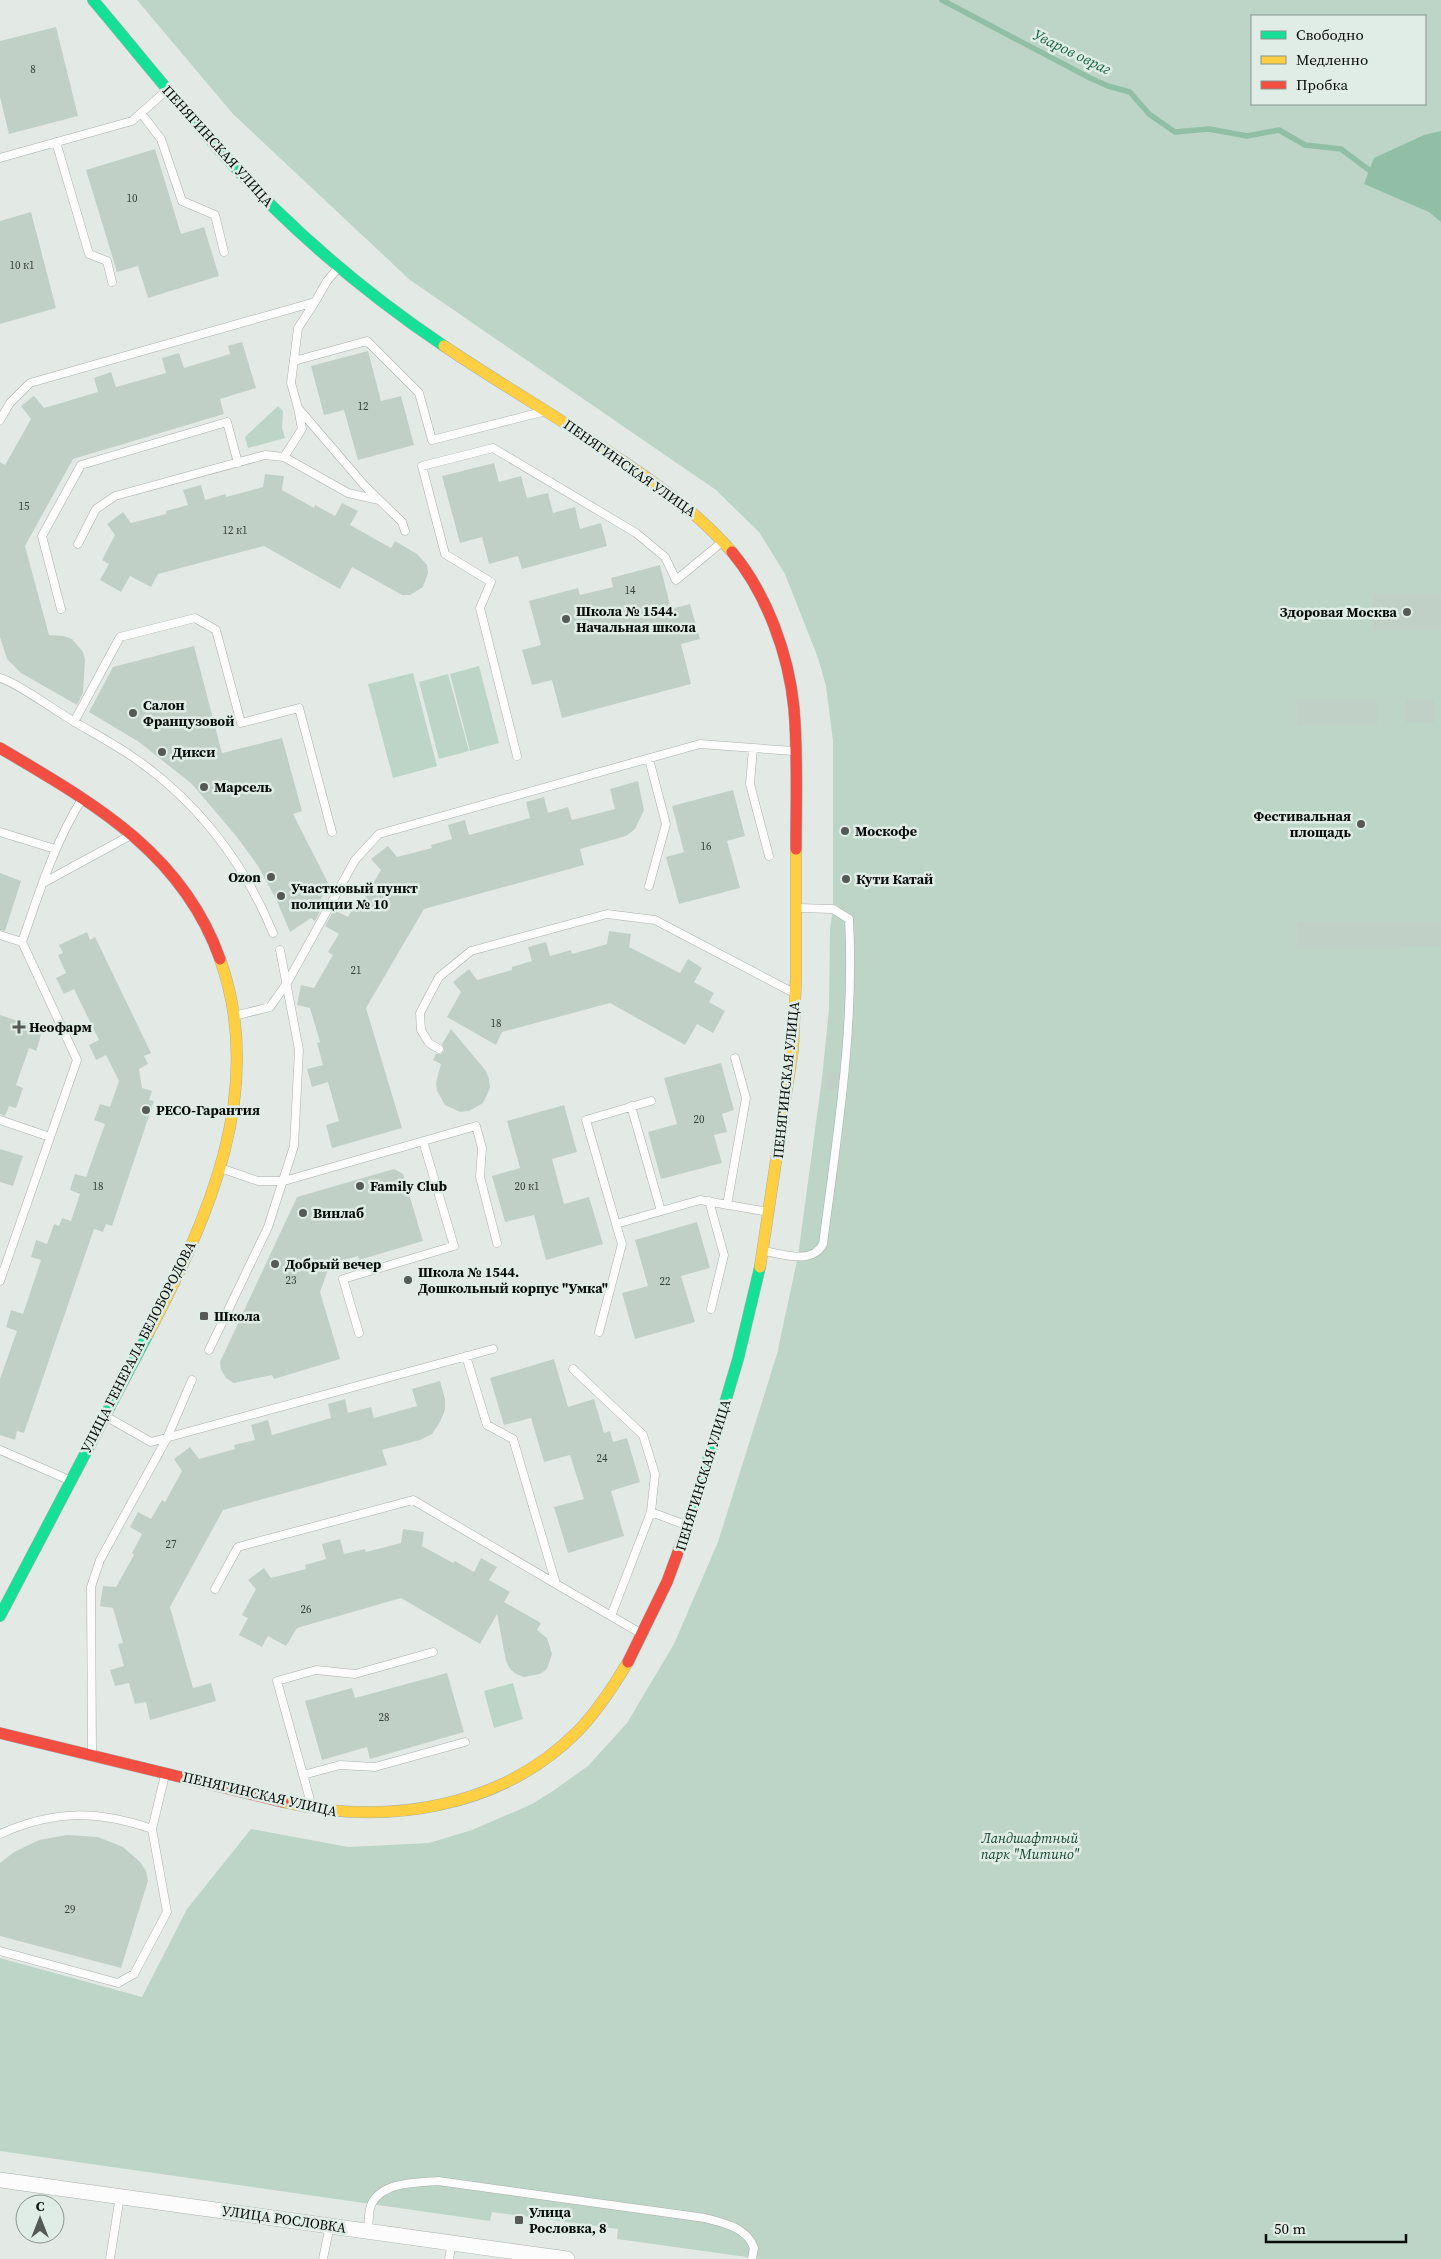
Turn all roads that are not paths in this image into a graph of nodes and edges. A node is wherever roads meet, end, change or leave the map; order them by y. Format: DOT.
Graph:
graph roads {
  1 [pos="94,0"];
  2 [pos="167,90"];
  3 [pos="142,113"];
  4 [pos="56,142"];
  5 [pos="0,158"];
  6 [pos="224,252"];
  7 [pos="339,267"];
  8 [pos="112,282"];
  9 [pos="314,302"];
  10 [pos="294,361"];
  11 [pos="298,408"];
  12 [pos="546,410"];
  13 [pos="0,420"];
  14 [pos="284,457"];
  15 [pos="238,463"];
  16 [pos="379,500"];
  17 [pos="405,531"];
  18 [pos="722,542"];
  19 [pos="78,544"];
  20 [pos="61,609"];
  21 [pos="0,678"];
  22 [pos="74,722"];
  23 [pos="0,748"];
  24 [pos="753,748"];
  25 [pos="796,751"];
  26 [pos="518,756"];
  27 [pos="649,759"];
  28 [pos="83,797"];
  29 [pos="0,832"];
  30 [pos="332,832"];
  31 [pos="133,834"];
  32 [pos="54,849"];
  33 [pos="768,856"];
  34 [pos="43,883"];
  35 [pos="649,886"];
  36 [pos="796,908"];
  37 [pos="273,933"];
  38 [pos="0,935"];
  39 [pos="22,942"];
  40 [pos="280,950"];
  41 [pos="287,984"];
  42 [pos="796,994"];
  43 [pos="235,1016"];
  44 [pos="439,1049"];
  45 [pos="735,1058"];
  46 [pos="651,1101"];
  47 [pos="631,1106"];
  48 [pos="0,1120"];
  49 [pos="50,1137"];
  50 [pos="423,1142"];
  51 [pos="219,1167"];
  52 [pos="284,1180"];
  53 [pos="709,1202"];
  54 [pos="727,1205"];
  55 [pos="661,1211"];
  56 [pos="769,1213"];
  57 [pos="616,1224"];
  58 [pos="497,1243"];
  59 [pos="762,1250"];
  60 [pos="0,1281"];
  61 [pos="711,1309"];
  62 [pos="599,1332"];
  63 [pos="359,1334"];
  64 [pos="493,1348"];
  65 [pos="209,1350"];
  66 [pos="466,1356"];
  67 [pos="574,1368"];
  68 [pos="192,1380"];
  69 [pos="104,1416"];
  70 [pos="167,1438"];
  71 [pos="0,1450"];
  72 [pos="70,1481"];
  73 [pos="651,1512"];
  74 [pos="688,1526"];
  75 [pos="556,1584"];
  76 [pos="215,1589"];
  77 [pos="0,1616"];
  78 [pos="612,1616"];
  79 [pos="644,1635"];
  80 [pos="433,1652"];
  81 [pos="0,1733"];
  82 [pos="465,1742"];
  83 [pos="92,1755"];
  84 [pos="165,1772"];
  85 [pos="303,1775"];
  86 [pos="313,1809"];
  87 [pos="152,1829"];
  88 [pos="0,1834"];
  89 [pos="0,1951"];
  90 [pos="0,2180"];
  91 [pos="120,2196"];
  92 [pos="330,2225"];
  93 [pos="368,2230"];
  94 [pos="452,2242"];
  95 [pos="110,2259"];
  96 [pos="323,2259"];
  97 [pos="449,2259"];
  98 [pos="567,2259"];
  99 [pos="752,2259"];
  1 -- 2 [label="street, ПЕНЯГИНСКАЯ УЛИЦА"];
  2 -- 3 [label="lane"];
  2 -- 7 [label="street, ПЕНЯГИНСКАЯ УЛИЦА"];
  3 -- 4 [label="lane"];
  3 -- 6 [label="lane"];
  4 -- 5 [label="lane"];
  4 -- 8 [label="lane"];
  7 -- 9 [label="lane"];
  7 -- 12 [label="street, ПЕНЯГИНСКАЯ УЛИЦА"];
  9 -- 10 [label="lane"];
  9 -- 13 [label="lane"];
  10 -- 11 [label="lane"];
  10 -- 12 [label="lane"];
  11 -- 14 [label="lane"];
  11 -- 16 [label="lane"];
  12 -- 18 [label="street, ПЕНЯГИНСКАЯ УЛИЦА"];
  14 -- 15 [label="lane"];
  14 -- 16 [label="lane"];
  15 -- 19 [label="lane"];
  15 -- 20 [label="lane"];
  16 -- 17 [label="lane"];
  18 -- 25 [label="street, ПЕНЯГИНСКАЯ УЛИЦА"];
  18 -- 26 [label="lane"];
  21 -- 22 [label="lane"];
  22 -- 30 [label="lane"];
  22 -- 37 [label="lane"];
  23 -- 28 [label="street, УЛИЦА ГЕНЕРАЛА БЕЛОБОРОДОВА"];
  24 -- 25 [label="lane"];
  24 -- 27 [label="lane"];
  24 -- 33 [label="lane"];
  25 -- 36 [label="street, ПЕНЯГИНСКАЯ УЛИЦА"];
  27 -- 35 [label="lane"];
  27 -- 41 [label="lane"];
  28 -- 31 [label="street, УЛИЦА ГЕНЕРАЛА БЕЛОБОРОДОВА"];
  28 -- 32 [label="lane"];
  29 -- 32 [label="lane"];
  31 -- 34 [label="lane"];
  31 -- 43 [label="street, УЛИЦА ГЕНЕРАЛА БЕЛОБОРОДОВА"];
  32 -- 34 [label="lane"];
  34 -- 39 [label="lane"];
  36 -- 42 [label="street, ПЕНЯГИНСКАЯ УЛИЦА"];
  36 -- 59 [label="lane"];
  38 -- 39 [label="lane"];
  39 -- 49 [label="lane"];
  40 -- 41 [label="lane"];
  41 -- 43 [label="lane"];
  41 -- 52 [label="lane"];
  42 -- 44 [label="lane"];
  42 -- 56 [label="street, ПЕНЯГИНСКАЯ УЛИЦА"];
  43 -- 51 [label="street, УЛИЦА ГЕНЕРАЛА БЕЛОБОРОДОВА"];
  45 -- 54 [label="lane"];
  46 -- 47 [label="lane"];
  47 -- 55 [label="lane"];
  47 -- 57 [label="lane"];
  48 -- 49 [label="lane"];
  49 -- 60 [label="lane"];
  50 -- 52 [label="lane"];
  50 -- 58 [label="lane"];
  50 -- 63 [label="lane"];
  51 -- 52 [label="lane"];
  51 -- 69 [label="street, УЛИЦА ГЕНЕРАЛА БЕЛОБОРОДОВА"];
  52 -- 65 [label="lane"];
  53 -- 54 [label="lane"];
  53 -- 55 [label="lane"];
  53 -- 61 [label="lane"];
  54 -- 56 [label="lane"];
  55 -- 57 [label="lane"];
  56 -- 59 [label="street, ПЕНЯГИНСКАЯ УЛИЦА"];
  57 -- 62 [label="lane"];
  59 -- 74 [label="street, ПЕНЯГИНСКАЯ УЛИЦА"];
  64 -- 66 [label="lane"];
  66 -- 70 [label="lane"];
  66 -- 75 [label="lane"];
  67 -- 73 [label="lane"];
  68 -- 70 [label="lane"];
  69 -- 70 [label="lane"];
  69 -- 72 [label="street, УЛИЦА ГЕНЕРАЛА БЕЛОБОРОДОВА"];
  70 -- 83 [label="lane"];
  71 -- 72 [label="lane"];
  72 -- 77 [label="street, УЛИЦА ГЕНЕРАЛА БЕЛОБОРОДОВА"];
  73 -- 74 [label="lane"];
  73 -- 78 [label="lane"];
  74 -- 79 [label="street, ПЕНЯГИНСКАЯ УЛИЦА"];
  75 -- 76 [label="lane"];
  75 -- 78 [label="lane"];
  78 -- 79 [label="lane"];
  79 -- 86 [label="street, ПЕНЯГИНСКАЯ УЛИЦА"];
  80 -- 85 [label="lane"];
  81 -- 83 [label="street, ПЕНЯГИНСКАЯ УЛИЦА"];
  82 -- 85 [label="lane"];
  83 -- 84 [label="street, ПЕНЯГИНСКАЯ УЛИЦА"];
  84 -- 86 [label="street, ПЕНЯГИНСКАЯ УЛИЦА"];
  84 -- 87 [label="lane"];
  85 -- 86 [label="lane"];
  87 -- 88 [label="lane"];
  87 -- 89 [label="lane"];
  90 -- 91 [label="street, УЛИЦА РОСЛОВКА"];
  91 -- 92 [label="street, УЛИЦА РОСЛОВКА"];
  91 -- 95 [label="lane"];
  92 -- 93 [label="street, УЛИЦА РОСЛОВКА"];
  92 -- 96 [label="lane"];
  93 -- 94 [label="street, УЛИЦА РОСЛОВКА"];
  93 -- 99 [label="lane"];
  94 -- 97 [label="lane"];
  94 -- 98 [label="street, УЛИЦА РОСЛОВКА"];
}
